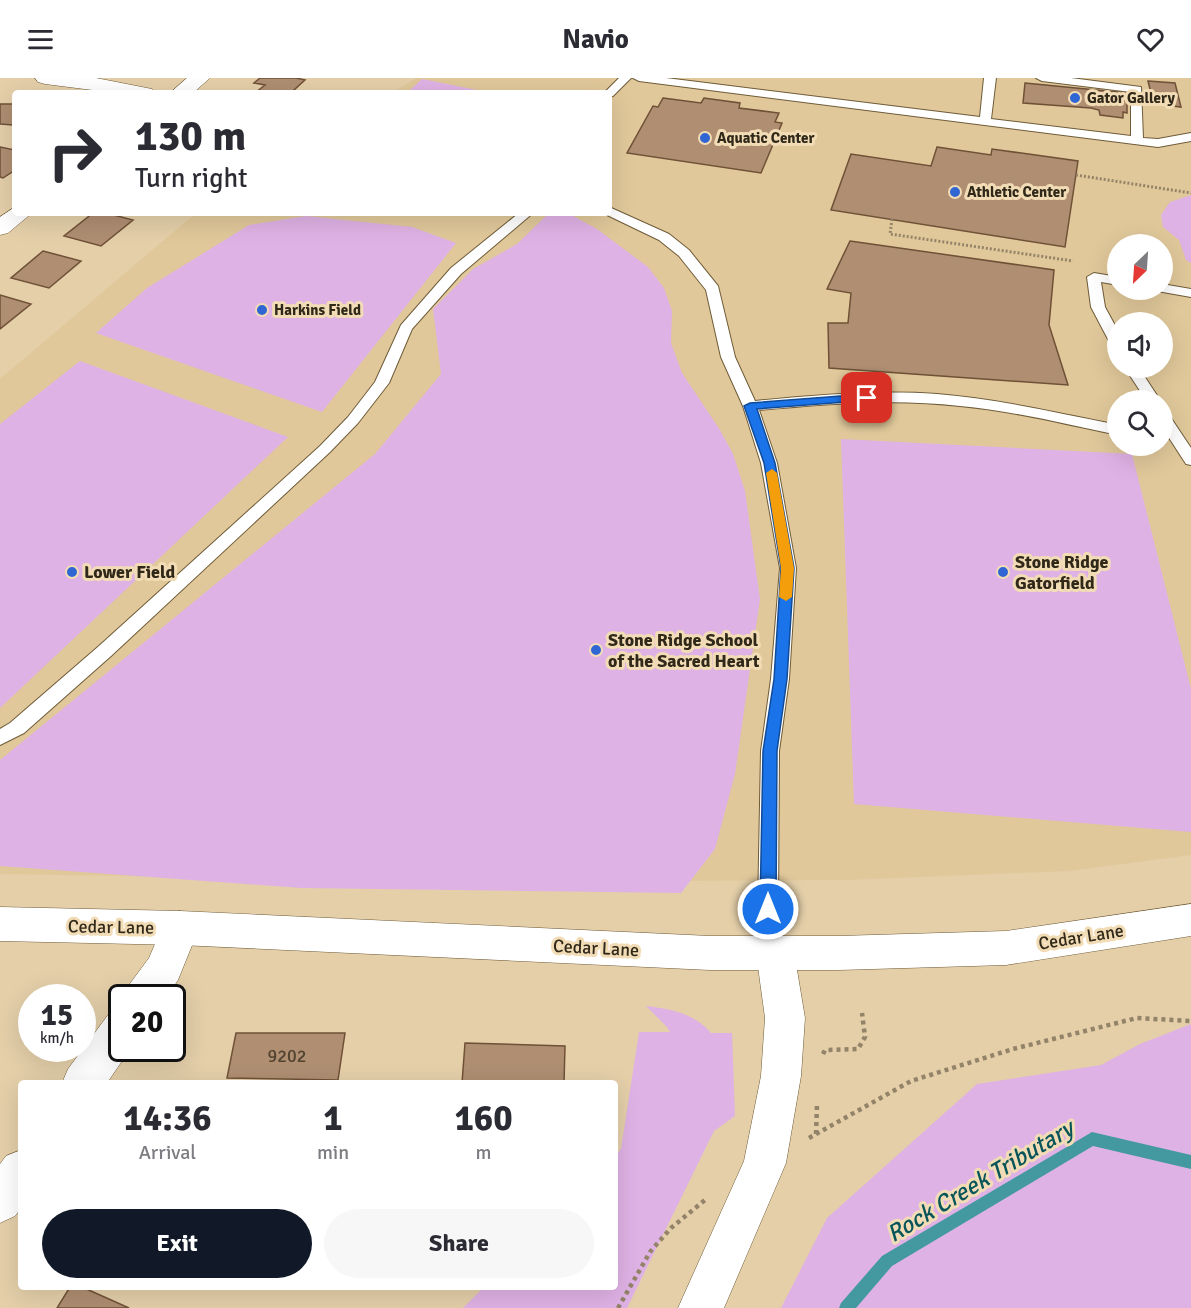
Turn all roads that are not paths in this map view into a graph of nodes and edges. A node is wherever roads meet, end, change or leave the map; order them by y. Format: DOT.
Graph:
graph roads {
  1 [pos="45,78"];
  2 [pos="200,78"];
  3 [pos="625,78"];
  4 [pos="639,78"];
  5 [pos="990,78"];
  6 [pos="1042,78"];
  7 [pos="131,90"];
  8 [pos="184,90"];
  9 [pos="612,91"];
  10 [pos="984,121"];
  11 [pos="1191,137"];
  12 [pos="1137,140"];
  13 [pos="612,212"];
  14 [pos="16,216"];
  15 [pos="523,216"];
  16 [pos="0,228"];
  17 [pos="1107,279"];
  18 [pos="1173,290"];
  19 [pos="1191,293"];
  20 [pos="1107,324"];
  21 [pos="750,406"];
  22 [pos="1107,428"];
  23 [pos="1173,428"];
  24 [pos="1186,443"];
  25 [pos="1191,460"];
  26 [pos="0,738"];
  27 [pos="1191,920"];
  28 [pos="0,924"];
  29 [pos="180,928"];
  30 [pos="775,952"];
  31 [pos="153,984"];
  32 [pos="108,1048"];
  33 [pos="85,1080"];
  34 [pos="18,1175"];
  35 [pos="0,1201"];
  36 [pos="701,1308"];
  1 -- 7 [label="street"];
  2 -- 8 [label="street"];
  3 -- 9 [label="lane"];
  4 -- 10 [label="lane"];
  5 -- 10 [label="lane"];
  6 -- 12 [label="lane"];
  10 -- 12 [label="lane"];
  11 -- 12 [label="lane"];
  13 -- 21 [label="lane"];
  14 -- 16 [label="street"];
  15 -- 26 [label="lane"];
  17 -- 20 [label="lane"];
  18 -- 19 [label="lane"];
  21 -- 22 [label="lane"];
  21 -- 30 [label="lane"];
  23 -- 24 [label="lane"];
  24 -- 25 [label="lane"];
  27 -- 30 [label="street, Cedar Lane"];
  28 -- 29 [label="street, Cedar Lane"];
  29 -- 30 [label="street, Cedar Lane"];
  29 -- 31 [label="street"];
  30 -- 36 [label="street"];
  32 -- 33 [label="street"];
  34 -- 35 [label="street"];
}
